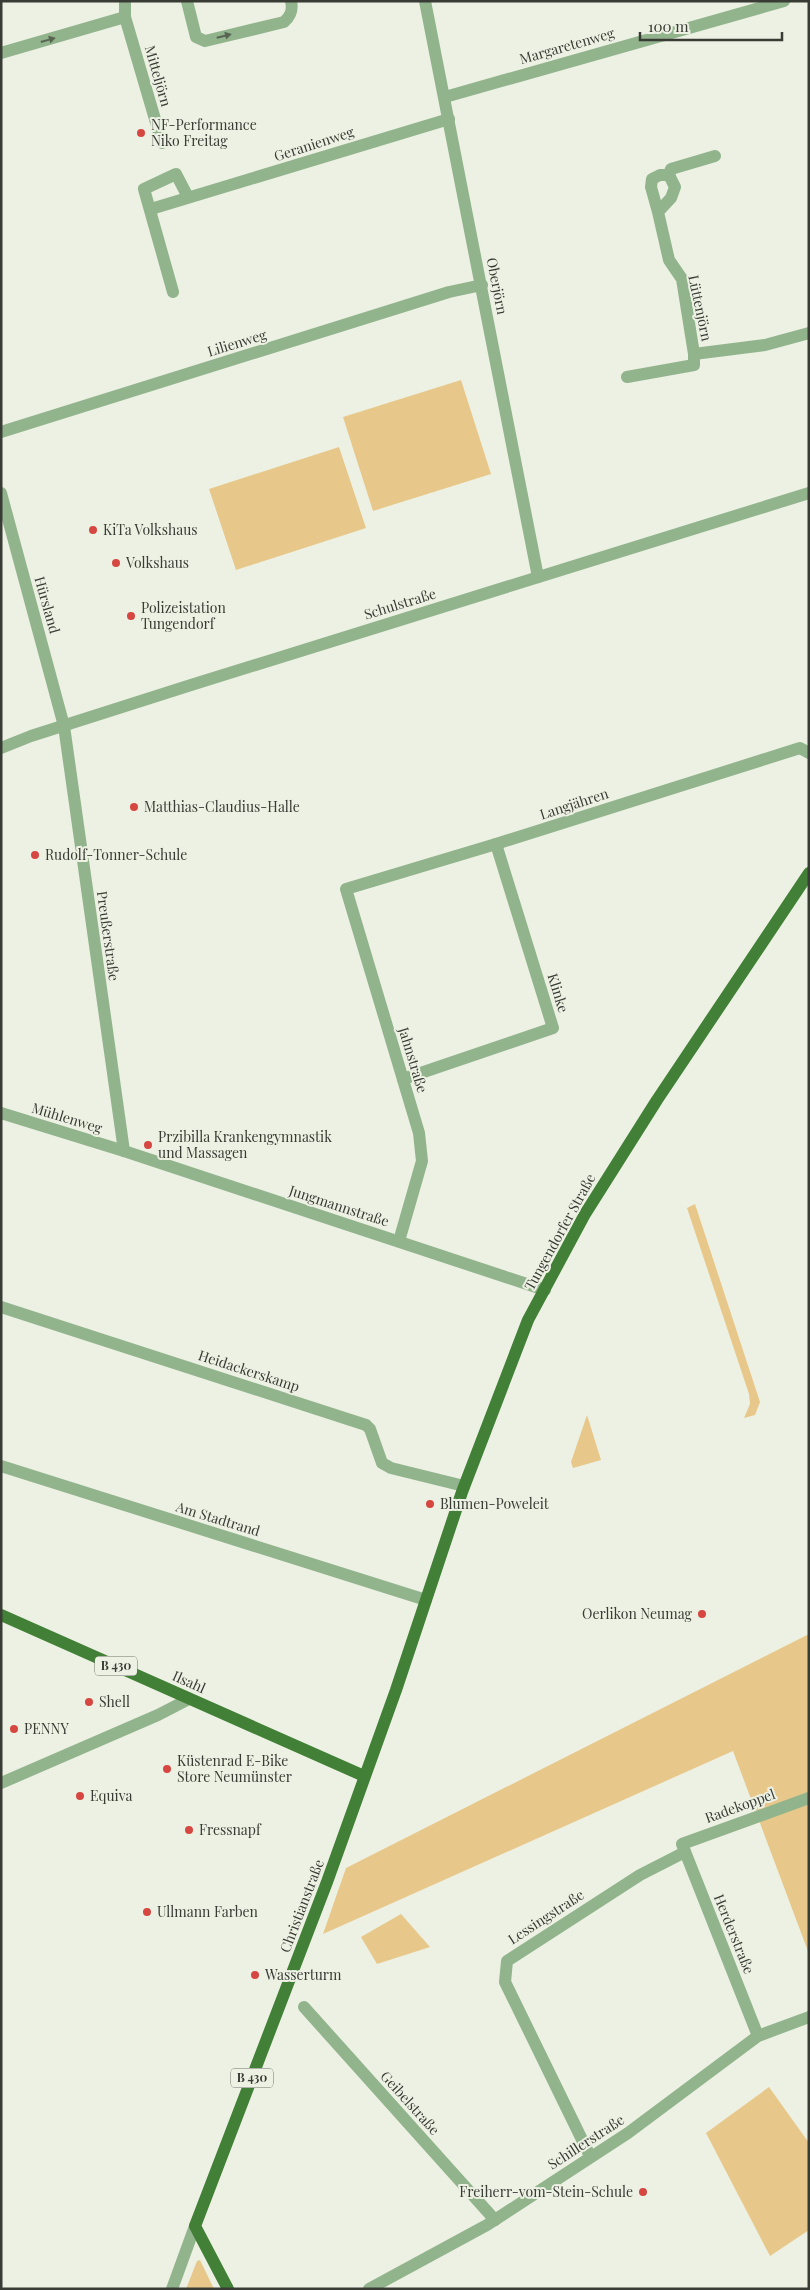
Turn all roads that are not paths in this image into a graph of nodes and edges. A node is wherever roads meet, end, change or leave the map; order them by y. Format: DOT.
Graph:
graph roads {
  1 [pos="125,1"];
  2 [pos="187,1"];
  3 [pos="291,1"];
  4 [pos="425,1"];
  5 [pos="784,1"];
  6 [pos="125,17"];
  7 [pos="1,53"];
  8 [pos="445,97"];
  9 [pos="448,119"];
  10 [pos="162,143"];
  11 [pos="715,156"];
  12 [pos="669,175"];
  13 [pos="188,197"];
  14 [pos="151,209"];
  15 [pos="658,212"];
  16 [pos="482,285"];
  17 [pos="173,292"];
  18 [pos="809,333"];
  19 [pos="694,354"];
  20 [pos="627,377"];
  21 [pos="1,432"];
  22 [pos="1,493"];
  23 [pos="809,493"];
  24 [pos="538,577"];
  25 [pos="64,726"];
  26 [pos="1,748"];
  27 [pos="809,753"];
  28 [pos="496,844"];
  29 [pos="809,873"];
  30 [pos="346,889"];
  31 [pos="403,1079"];
  32 [pos="1,1113"];
  33 [pos="124,1151"];
  34 [pos="399,1241"];
  35 [pos="545,1290"];
  36 [pos="1,1307"];
  37 [pos="1,1466"];
  38 [pos="464,1486"];
  39 [pos="426,1600"];
  40 [pos="1,1615"];
  41 [pos="412,1643"];
  42 [pos="189,1699"];
  43 [pos="364,1776"];
  44 [pos="1,1783"];
  45 [pos="809,1798"];
  46 [pos="684,1848"];
  47 [pos="304,2007"];
  48 [pos="809,2017"];
  49 [pos="758,2036"];
  50 [pos="590,2156"];
  51 [pos="495,2220"];
  52 [pos="195,2226"];
  53 [pos="172,2289"];
  54 [pos="228,2289"];
  55 [pos="368,2289"];
  1 -- 6 [label="street, Mitteljörn"];
  2 -- 3 [label="street, one-way"];
  4 -- 8 [label="street, Oberjörn"];
  5 -- 8 [label="street, Margaretenweg"];
  7 -- 6 [label="street, one-way"];
  6 -- 10 [label="street, Mitteljörn"];
  8 -- 9 [label="street, Oberjörn"];
  9 -- 13 [label="street, Geranienweg"];
  9 -- 16 [label="street, Oberjörn"];
  11 -- 12 [label="street, Lüttenjörn"];
  12 -- 15 [label="street"];
  12 -- 15 [label="street, Lüttenjörn"];
  13 -- 14 [label="street, Geranienweg"];
  13 -- 14 [label="street"];
  14 -- 17 [label="street"];
  15 -- 19 [label="street, Lüttenjörn"];
  16 -- 21 [label="street, Lilienweg"];
  16 -- 24 [label="street, Oberjörn"];
  18 -- 19 [label="street, Lüttenjörn"];
  19 -- 20 [label="street, Lüttenjörn"];
  22 -- 25 [label="street, Hürsland"];
  23 -- 24 [label="street, Schulstraße"];
  24 -- 25 [label="street, Schulstraße"];
  25 -- 26 [label="street, Schulstraße"];
  25 -- 33 [label="street, Preußerstraße"];
  27 -- 28 [label="street, Langjähren"];
  28 -- 30 [label="street, Langjähren"];
  28 -- 31 [label="street, Klinke"];
  29 -- 35 [label="main road, Tungendorfer Straße"];
  30 -- 31 [label="street, Jahnstraße"];
  31 -- 34 [label="street, Jahnstraße"];
  32 -- 33 [label="street, Mühlenweg"];
  33 -- 34 [label="street, Jungmannstraße"];
  34 -- 35 [label="street, Jungmannstraße"];
  35 -- 38 [label="main road, Tungendorfer Straße"];
  36 -- 38 [label="street, Heidackerskamp"];
  37 -- 39 [label="street, Am Stadtrand"];
  38 -- 39 [label="main road, Tungendorfer Straße"];
  39 -- 41 [label="main road, Tungendorfer Straße"];
  40 -- 42 [label="main road, Ilsahl / B 430"];
  41 -- 43 [label="main road, Christianstraße"];
  42 -- 43 [label="main road, Ilsahl / B 430"];
  42 -- 44 [label="street"];
  43 -- 52 [label="main road, Christianstraße / B 430"];
  45 -- 46 [label="street, Radekoppel"];
  46 -- 49 [label="street, Herderstraße"];
  46 -- 50 [label="street, Lessingstraße"];
  47 -- 51 [label="street, Geibelstraße"];
  48 -- 49 [label="street, Schillerstraße"];
  49 -- 50 [label="street, Schillerstraße"];
  50 -- 51 [label="street, Schillerstraße"];
  51 -- 55 [label="street, Schillerstraße"];
  52 -- 53 [label="street, Christianstraße"];
  52 -- 54 [label="main road"];
}
